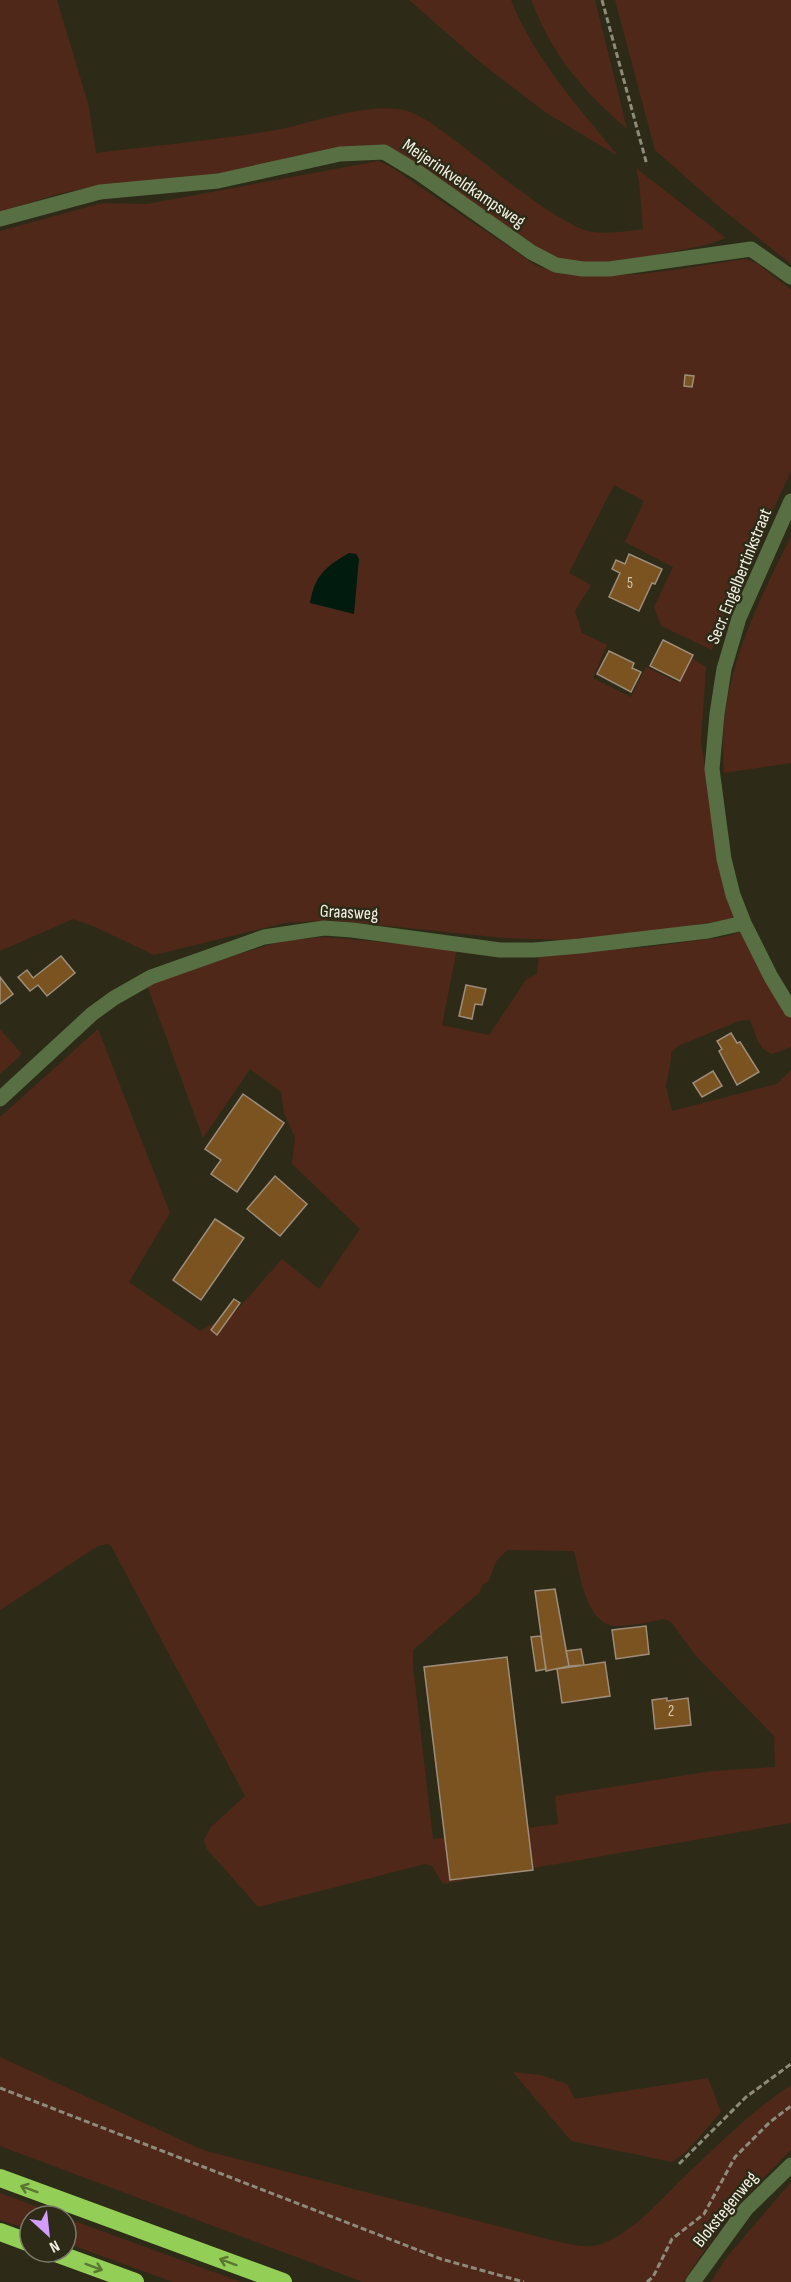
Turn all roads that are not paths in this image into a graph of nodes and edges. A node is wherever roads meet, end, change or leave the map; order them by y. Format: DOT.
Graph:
graph roads {
  1 [pos="0,219"];
  2 [pos="791,277"];
  3 [pos="791,501"];
  4 [pos="744,923"];
  5 [pos="791,1010"];
  6 [pos="0,1099"];
  7 [pos="791,2165"];
  8 [pos="0,2178"];
  9 [pos="0,2232"];
  10 [pos="18,2239"];
  11 [pos="78,2261"];
  12 [pos="135,2282"];
  13 [pos="283,2282"];
  14 [pos="693,2282"];
  1 -- 2 [label="street, Meijerinkveldkampsweg"];
  3 -- 4 [label="street, Secr. Engelbertinkstraat"];
  4 -- 5 [label="street, Secr. Engelbertinkstraat"];
  4 -- 6 [label="street, Graasweg"];
  7 -- 14 [label="street, Blokstegenweg"];
  13 -- 8 [label="highway, one-way"];
  9 -- 10 [label="highway"];
  11 -- 12 [label="highway, one-way"];
}
